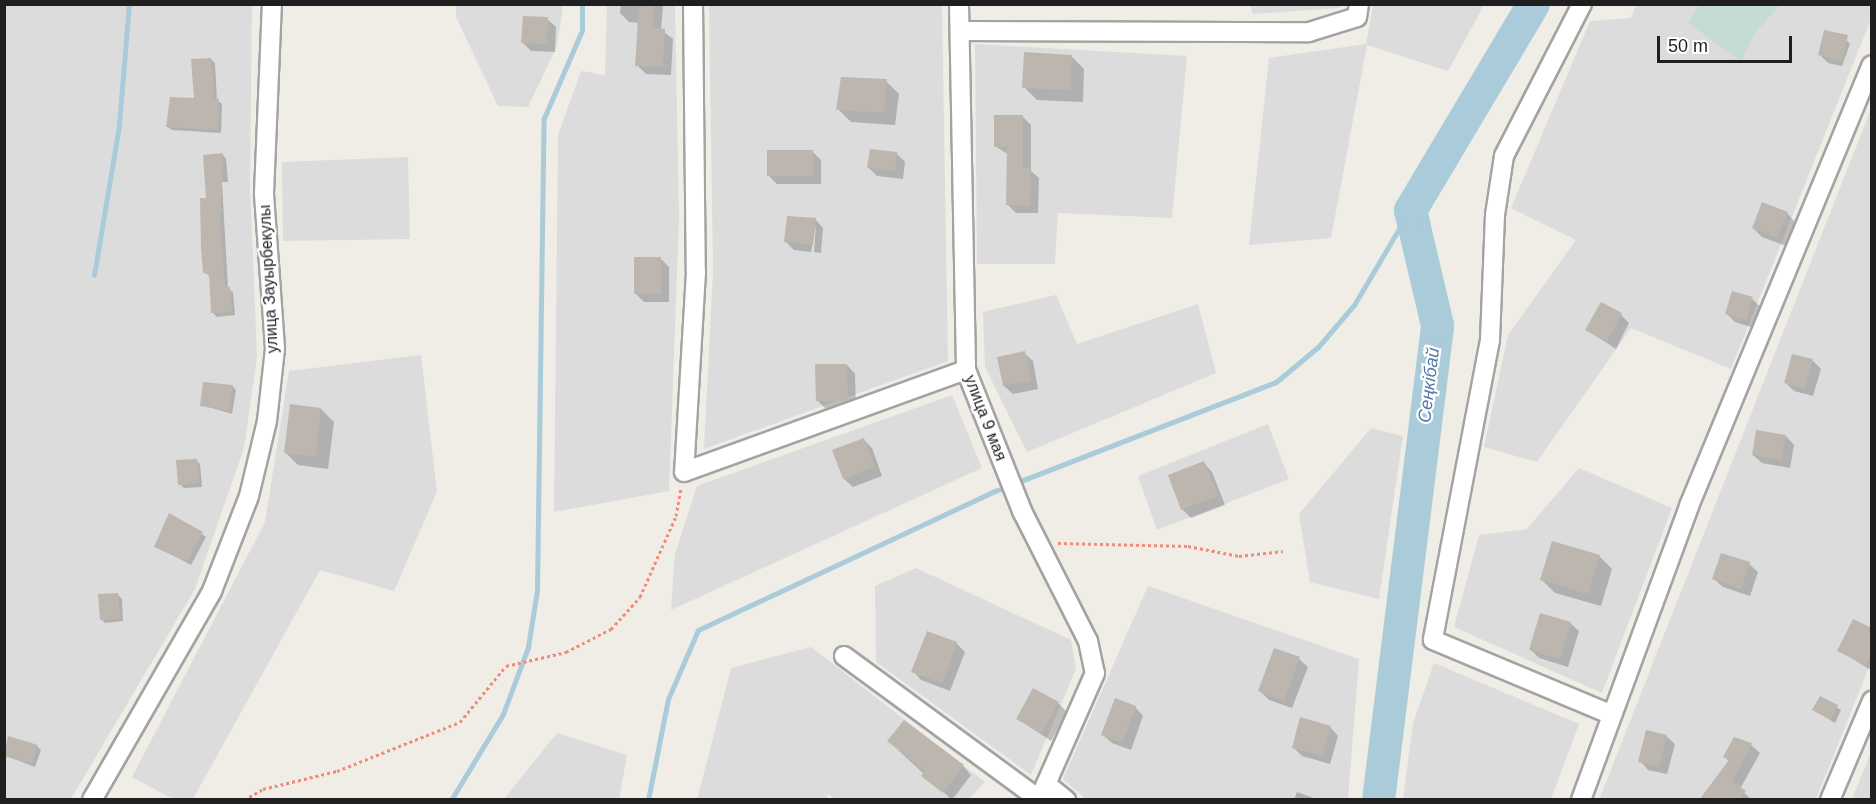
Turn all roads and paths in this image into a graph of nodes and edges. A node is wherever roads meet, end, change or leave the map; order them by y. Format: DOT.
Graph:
graph roads {
  1 [pos="272,4"];
  2 [pos="693,4"];
  3 [pos="959,4"];
  4 [pos="1359,4"];
  5 [pos="1582,4"];
  6 [pos="960,31"];
  7 [pos="1872,65"];
  8 [pos="966,370"];
  9 [pos="684,472"];
  10 [pos="1038,543"];
  11 [pos="1283,551"];
  12 [pos="844,656"];
  13 [pos="1872,701"];
  14 [pos="1612,715"];
  15 [pos="1041,794"];
  16 [pos="92,800"];
  17 [pos="244,800"];
  18 [pos="1066,800"];
  19 [pos="1581,800"];
  20 [pos="1830,800"];
  1 -- 16 [label="street, улица Зауырбекулы"];
  2 -- 9 [label="street"];
  3 -- 6 [label="street, улица 9 мая"];
  4 -- 6 [label="street"];
  5 -- 14 [label="street"];
  6 -- 8 [label="street, улица 9 мая"];
  7 -- 14 [label="street"];
  8 -- 9 [label="street"];
  8 -- 10 [label="street, улица 9 мая"];
  9 -- 17 [label="path"];
  10 -- 11 [label="path"];
  10 -- 15 [label="street, улица 9 мая"];
  12 -- 15 [label="street"];
  13 -- 20 [label="street"];
  14 -- 19 [label="street"];
  15 -- 18 [label="street"];
}
